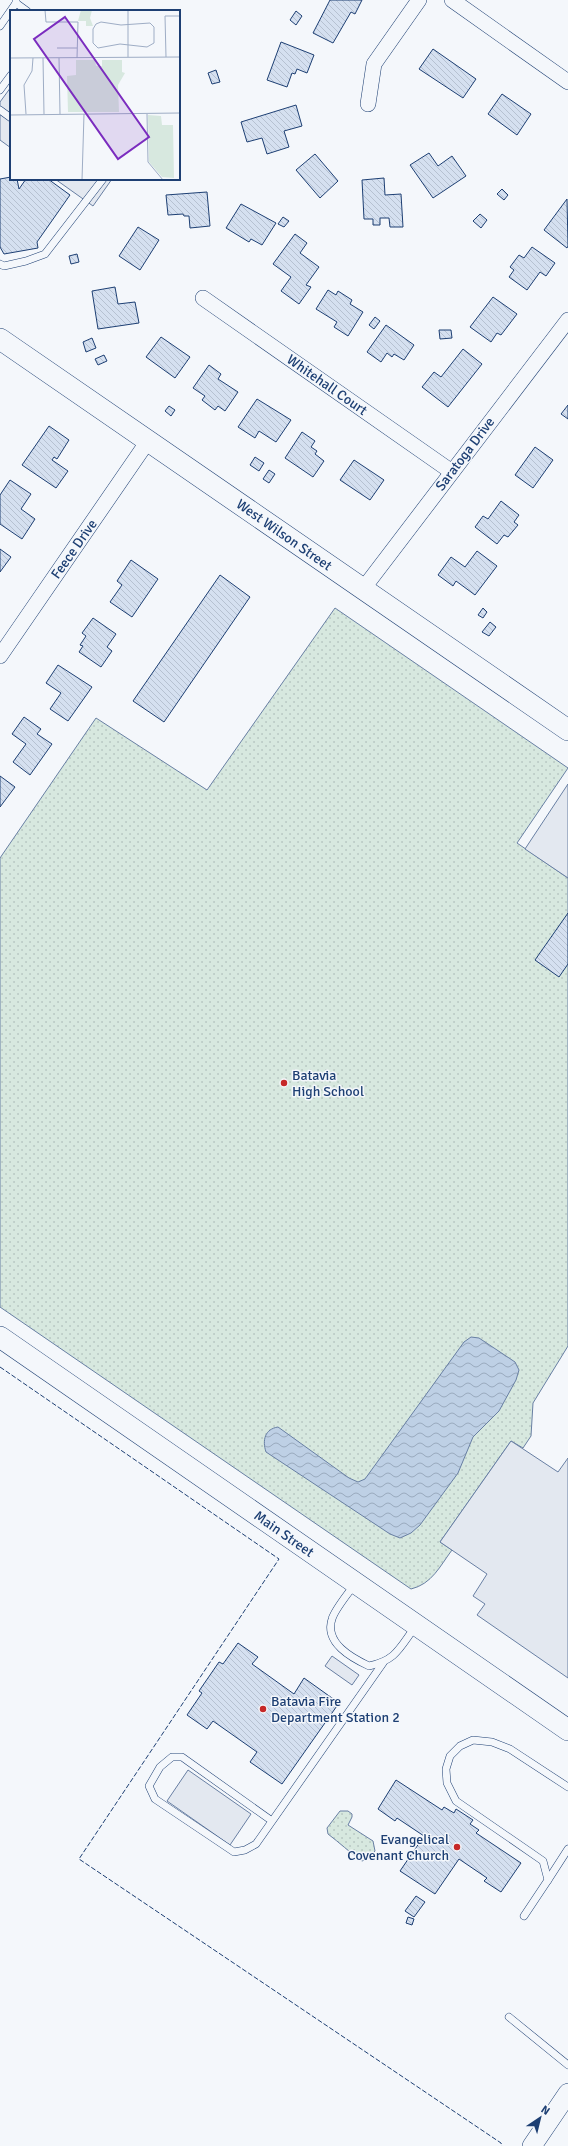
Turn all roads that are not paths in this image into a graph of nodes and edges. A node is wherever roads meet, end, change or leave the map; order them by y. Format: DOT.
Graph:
graph roads {
  1 [pos="419,0"];
  2 [pos="452,0"];
  3 [pos="16,2"];
  4 [pos="25,10"];
  5 [pos="10,11"];
  6 [pos="0,26"];
  7 [pos="10,76"];
  8 [pos="568,82"];
  9 [pos="0,90"];
  10 [pos="368,104"];
  11 [pos="0,110"];
  12 [pos="10,117"];
  13 [pos="100,180"];
  14 [pos="0,264"];
  15 [pos="203,298"];
  16 [pos="568,320"];
  17 [pos="0,339"];
  18 [pos="148,442"];
  19 [pos="452,472"];
  20 [pos="363,589"];
  21 [pos="0,656"];
  22 [pos="568,730"];
  23 [pos="0,1338"];
  24 [pos="355,1583"];
  25 [pos="416,1625"];
  26 [pos="383,1663"];
  27 [pos="568,1730"];
  28 [pos="568,1787"];
  29 [pos="272,1821"];
  30 [pos="568,1849"];
  31 [pos="548,1880"];
  32 [pos="524,1916"];
  33 [pos="509,2017"];
  34 [pos="568,2065"];
  35 [pos="568,2093"];
  36 [pos="532,2146"];
  1 -- 10 [label="street"];
  2 -- 8 [label="street"];
  3 -- 4 [label="lane"];
  5 -- 6 [label="lane"];
  7 -- 9 [label="lane"];
  11 -- 12 [label="lane"];
  13 -- 14 [label="lane"];
  15 -- 19 [label="street, Whitehall Court"];
  16 -- 19 [label="street, Saratoga Drive"];
  17 -- 18 [label="main road, West Wilson Street"];
  18 -- 20 [label="main road, West Wilson Street"];
  18 -- 21 [label="street, Feece Drive"];
  19 -- 20 [label="street, Saratoga Drive"];
  20 -- 22 [label="main road, West Wilson Street"];
  23 -- 24 [label="main road, Main Street"];
  24 -- 25 [label="main road, Main Street"];
  24 -- 26 [label="lane"];
  25 -- 26 [label="lane"];
  25 -- 27 [label="main road, Main Street"];
  26 -- 29 [label="lane"];
  28 -- 31 [label="lane"];
  29 -- 29 [label="lane"];
  30 -- 31 [label="lane"];
  31 -- 32 [label="lane"];
  33 -- 34 [label="lane"];
  35 -- 36 [label="street"];
}
